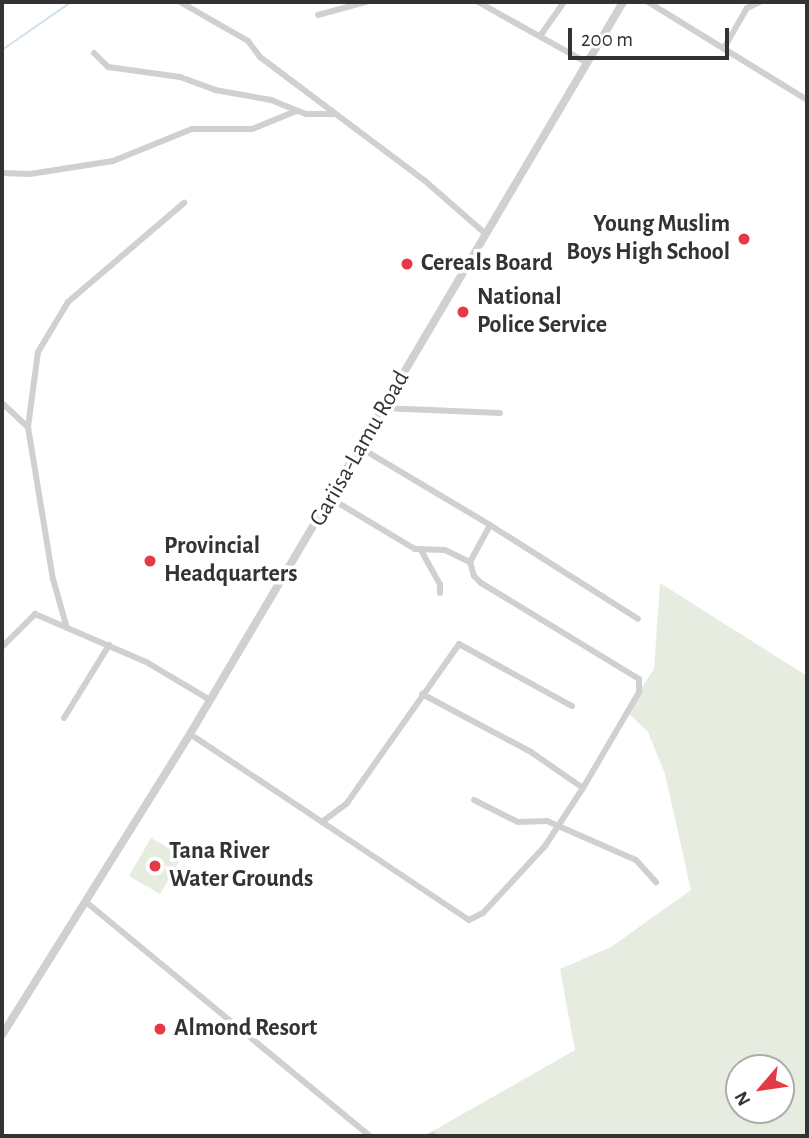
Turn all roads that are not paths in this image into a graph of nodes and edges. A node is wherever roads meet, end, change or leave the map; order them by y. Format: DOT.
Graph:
graph roads {
  1 [pos="180,2"];
  2 [pos="366,2"];
  3 [pos="478,2"];
  4 [pos="564,2"];
  5 [pos="623,2"];
  6 [pos="648,2"];
  7 [pos="760,2"];
  8 [pos="318,15"];
  9 [pos="540,36"];
  10 [pos="724,48"];
  11 [pos="94,53"];
  12 [pos="586,62"];
  13 [pos="807,100"];
  14 [pos="296,111"];
  15 [pos="335,114"];
  16 [pos="2,173"];
  17 [pos="184,203"];
  18 [pos="486,233"];
  19 [pos="2,403"];
  20 [pos="383,408"];
  21 [pos="500,413"];
  22 [pos="27,428"];
  23 [pos="359,447"];
  24 [pos="330,498"];
  25 [pos="490,525"];
  26 [pos="422,552"];
  27 [pos="470,562"];
  28 [pos="440,593"];
  29 [pos="638,619"];
  30 [pos="66,625"];
  31 [pos="109,645"];
  32 [pos="2,647"];
  33 [pos="422,694"];
  34 [pos="210,700"];
  35 [pos="572,706"];
  36 [pos="64,718"];
  37 [pos="190,734"];
  38 [pos="583,788"];
  39 [pos="474,800"];
  40 [pos="322,822"];
  41 [pos="558,825"];
  42 [pos="656,882"];
  43 [pos="86,902"];
  44 [pos="2,1035"];
  45 [pos="355,1127"];
  46 [pos="351,1136"];
  47 [pos="370,1136"];
  1 -- 15 [label="street"];
  2 -- 8 [label="street"];
  3 -- 9 [label="street"];
  4 -- 9 [label="street"];
  5 -- 12 [label="street, Gariisa-Lamu Road"];
  6 -- 10 [label="street"];
  7 -- 10 [label="street"];
  9 -- 12 [label="street"];
  10 -- 13 [label="street"];
  11 -- 14 [label="street"];
  12 -- 18 [label="street, Gariisa-Lamu Road"];
  14 -- 15 [label="street"];
  14 -- 16 [label="street"];
  15 -- 18 [label="street"];
  17 -- 22 [label="street"];
  18 -- 20 [label="street, Gariisa-Lamu Road"];
  19 -- 22 [label="street"];
  20 -- 21 [label="street"];
  20 -- 23 [label="street, Gariisa-Lamu Road"];
  22 -- 30 [label="street"];
  23 -- 24 [label="street, Gariisa-Lamu Road"];
  23 -- 25 [label="street"];
  24 -- 26 [label="street"];
  24 -- 34 [label="street, Gariisa-Lamu Road"];
  25 -- 27 [label="street"];
  25 -- 29 [label="street"];
  26 -- 27 [label="street"];
  26 -- 28 [label="street"];
  27 -- 38 [label="street"];
  30 -- 31 [label="street"];
  30 -- 32 [label="street"];
  31 -- 34 [label="street"];
  31 -- 36 [label="street"];
  33 -- 35 [label="street"];
  33 -- 38 [label="street"];
  33 -- 40 [label="street"];
  34 -- 37 [label="street, Gariisa-Lamu Road"];
  37 -- 40 [label="street"];
  37 -- 43 [label="street, Gariisa-Lamu Road"];
  38 -- 41 [label="street"];
  39 -- 41 [label="street"];
  40 -- 41 [label="street"];
  41 -- 42 [label="street"];
  43 -- 44 [label="street, Gariisa-Lamu Road"];
  43 -- 45 [label="street"];
  45 -- 46 [label="street"];
  45 -- 47 [label="street"];
}
